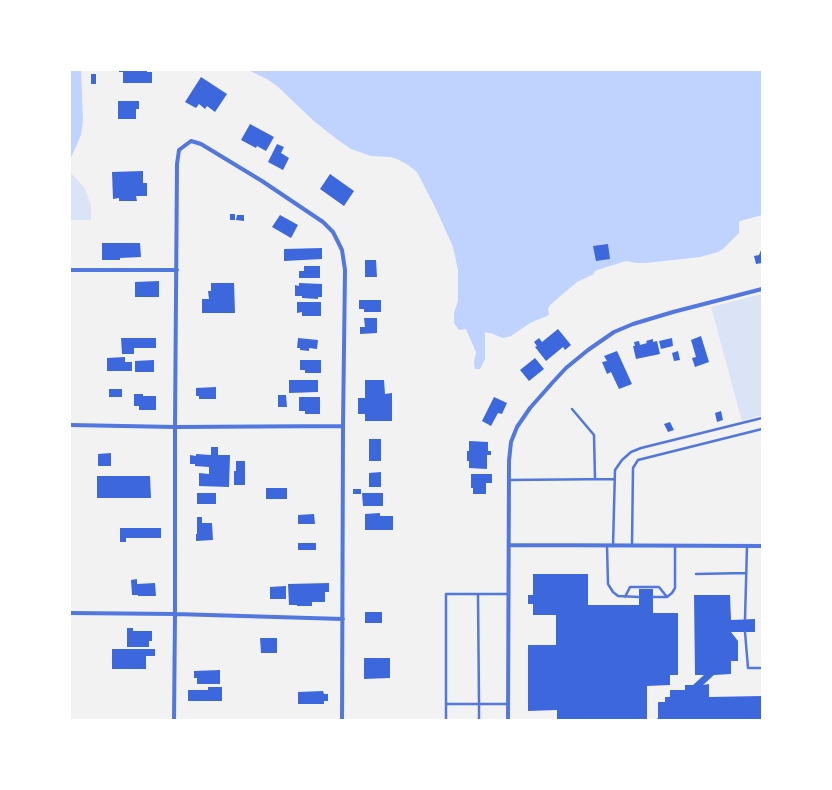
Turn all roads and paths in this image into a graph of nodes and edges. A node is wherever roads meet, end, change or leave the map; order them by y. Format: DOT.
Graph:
graph roads {
  1 [pos="70,270"];
  2 [pos="177,270"];
  3 [pos="762,289"];
  4 [pos="572,409"];
  5 [pos="762,418"];
  6 [pos="70,425"];
  7 [pos="343,426"];
  8 [pos="175,427"];
  9 [pos="762,429"];
  10 [pos="595,479"];
  11 [pos="614,479"];
  12 [pos="509,480"];
  13 [pos="509,545"];
  14 [pos="607,546"];
  15 [pos="613,546"];
  16 [pos="632,546"];
  17 [pos="675,546"];
  18 [pos="747,546"];
  19 [pos="762,546"];
  20 [pos="746,573"];
  21 [pos="696,574"];
  22 [pos="478,594"];
  23 [pos="509,594"];
  24 [pos="625,597"];
  25 [pos="640,597"];
  26 [pos="653,597"];
  27 [pos="667,597"];
  28 [pos="70,613"];
  29 [pos="175,614"];
  30 [pos="343,619"];
  31 [pos="745,620"];
  32 [pos="745,632"];
  33 [pos="762,668"];
  34 [pos="446,704"];
  35 [pos="479,704"];
  36 [pos="508,704"];
  37 [pos="174,720"];
  38 [pos="342,720"];
  39 [pos="446,720"];
  40 [pos="479,720"];
  41 [pos="508,720"];
  1 -- 2 [label="street"];
  2 -- 7 [label="street"];
  2 -- 8 [label="street"];
  3 -- 12 [label="street"];
  4 -- 10 [label="lane"];
  5 -- 11 [label="lane"];
  6 -- 8 [label="street"];
  7 -- 8 [label="street"];
  7 -- 30 [label="street"];
  8 -- 29 [label="street"];
  9 -- 16 [label="lane"];
  10 -- 11 [label="lane"];
  10 -- 12 [label="lane"];
  11 -- 15 [label="lane"];
  12 -- 13 [label="street"];
  13 -- 14 [label="street"];
  13 -- 23 [label="street"];
  14 -- 15 [label="street"];
  14 -- 24 [label="lane"];
  15 -- 16 [label="street"];
  16 -- 17 [label="street"];
  17 -- 18 [label="street"];
  17 -- 27 [label="lane"];
  18 -- 19 [label="street"];
  18 -- 20 [label="lane"];
  20 -- 21 [label="lane"];
  20 -- 31 [label="lane"];
  22 -- 23 [label="lane"];
  22 -- 34 [label="lane"];
  22 -- 35 [label="lane"];
  23 -- 36 [label="street"];
  24 -- 25 [label="lane"];
  24 -- 27 [label="lane"];
  26 -- 27 [label="lane"];
  28 -- 29 [label="street"];
  29 -- 30 [label="street"];
  29 -- 37 [label="street"];
  30 -- 38 [label="street"];
  32 -- 33 [label="lane"];
  34 -- 35 [label="lane"];
  34 -- 39 [label="lane"];
  35 -- 36 [label="lane"];
  35 -- 40 [label="lane"];
  36 -- 41 [label="street"];
}
